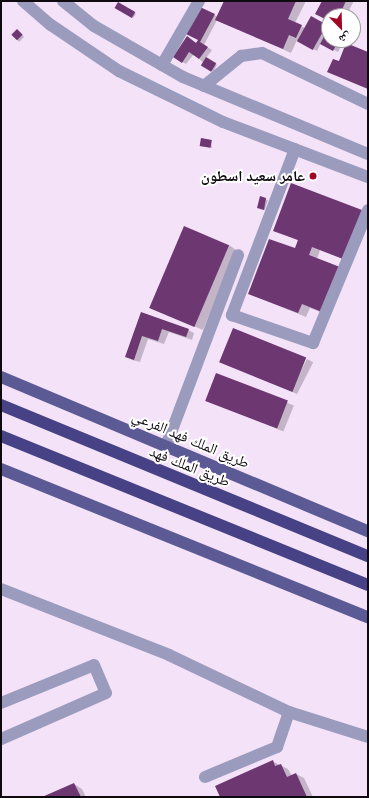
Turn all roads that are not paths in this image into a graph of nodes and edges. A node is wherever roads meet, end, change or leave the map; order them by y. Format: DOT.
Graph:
graph roads {
  1 [pos="23,1"];
  2 [pos="63,1"];
  3 [pos="199,1"];
  4 [pos="162,65"];
  5 [pos="204,86"];
  6 [pos="368,104"];
  7 [pos="295,149"];
  8 [pos="368,154"];
  9 [pos="368,177"];
  10 [pos="368,210"];
  11 [pos="238,255"];
  12 [pos="1,377"];
  13 [pos="1,405"];
  14 [pos="1,436"];
  15 [pos="166,446"];
  16 [pos="1,469"];
  17 [pos="368,531"];
  18 [pos="368,556"];
  19 [pos="368,585"];
  20 [pos="1,589"];
  21 [pos="368,617"];
  22 [pos="1,703"];
  23 [pos="289,712"];
  24 [pos="368,737"];
  25 [pos="1,739"];
  26 [pos="205,777"];
  1 -- 7 [label="street"];
  2 -- 4 [label="street"];
  3 -- 4 [label="street"];
  4 -- 5 [label="street"];
  5 -- 6 [label="street"];
  5 -- 8 [label="street"];
  7 -- 9 [label="street"];
  7 -- 10 [label="street"];
  11 -- 15 [label="street"];
  12 -- 15 [label="main road, طريق الملك فهد الفرعي"];
  13 -- 18 [label="highway, طريق الملك فهد"];
  14 -- 19 [label="highway"];
  15 -- 17 [label="main road, طريق الملك فهد الفرعي"];
  16 -- 21 [label="main road"];
  20 -- 23 [label="street"];
  22 -- 25 [label="street"];
  23 -- 24 [label="street"];
  23 -- 26 [label="street"];
}
